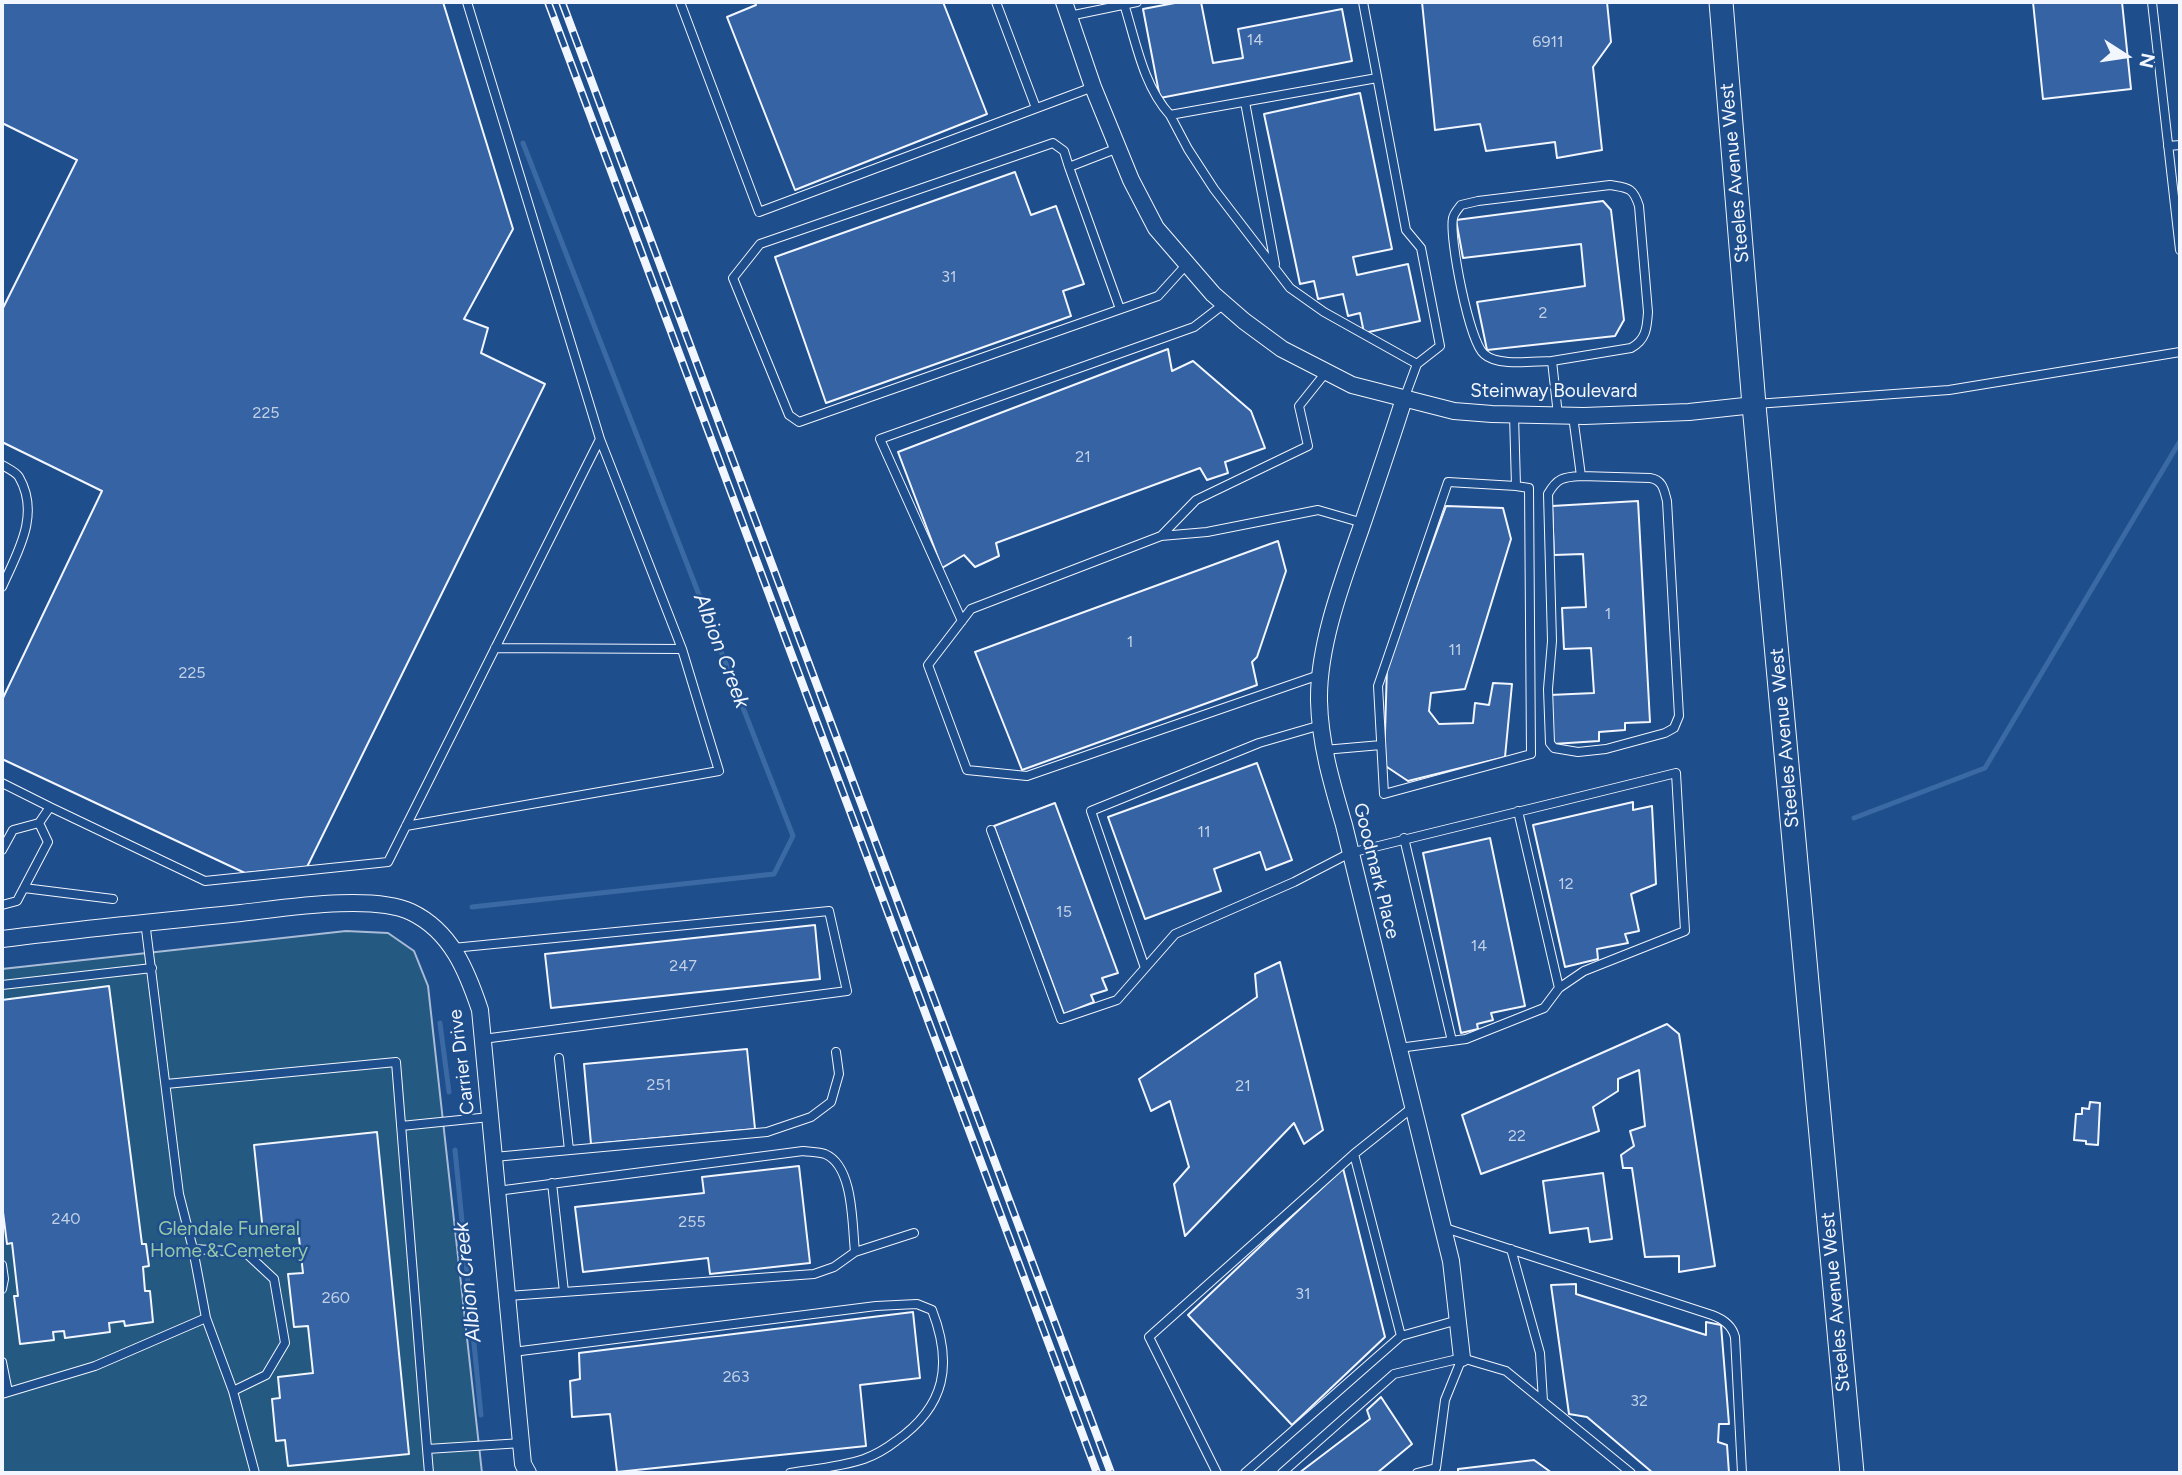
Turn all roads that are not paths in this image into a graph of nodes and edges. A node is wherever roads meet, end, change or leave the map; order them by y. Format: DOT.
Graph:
graph roads {
  1 [pos="467,2"];
  2 [pos="680,2"];
  3 [pos="996,2"];
  4 [pos="1137,2"];
  5 [pos="1363,2"];
  6 [pos="1721,2"];
  7 [pos="2152,2"];
  8 [pos="1124,4"];
  9 [pos="1067,9"];
  10 [pos="1377,78"];
  11 [pos="1093,87"];
  12 [pos="1245,102"];
  13 [pos="1036,108"];
  14 [pos="1170,116"];
  15 [pos="2180,145"];
  16 [pos="2168,146"];
  17 [pos="1118,148"];
  18 [pos="1069,167"];
  19 [pos="2180,250"];
  20 [pos="1187,264"];
  21 [pos="1275,267"];
  22 [pos="1224,304"];
  23 [pos="1120,309"];
  24 [pos="2180,352"];
  25 [pos="1552,360"];
  26 [pos="1417,364"];
  27 [pos="1326,371"];
  28 [pos="1404,399"];
  29 [pos="1754,405"];
  30 [pos="1514,415"];
  31 [pos="1566,416"];
  32 [pos="600,439"];
  33 [pos="2,465"];
  34 [pos="1581,476"];
  35 [pos="1516,486"];
  36 [pos="1363,523"];
  37 [pos="1161,536"];
  38 [pos="2,587"];
  39 [pos="962,621"];
  40 [pos="495,648"];
  41 [pos="682,649"];
  42 [pos="1322,674"];
  43 [pos="1321,725"];
  44 [pos="1381,745"];
  45 [pos="1324,750"];
  46 [pos="2,783"];
  47 [pos="50,807"];
  48 [pos="1518,811"];
  49 [pos="39,823"];
  50 [pos="406,826"];
  51 [pos="991,830"];
  52 [pos="1404,838"];
  53 [pos="2,850"];
  54 [pos="1350,853"];
  55 [pos="24,888"];
  56 [pos="113,899"];
  57 [pos="2,905"];
  58 [pos="145,921"];
  59 [pos="2,939"];
  60 [pos="453,948"];
  61 [pos="152,968"];
  62 [pos="1145,968"];
  63 [pos="2,985"];
  64 [pos="1559,988"];
  65 [pos="483,1039"];
  66 [pos="1451,1041"];
  67 [pos="1399,1048"];
  68 [pos="836,1052"];
  69 [pos="559,1058"];
  70 [pos="166,1083"];
  71 [pos="1413,1107"];
  72 [pos="490,1117"];
  73 [pos="401,1126"];
  74 [pos="569,1150"];
  75 [pos="1354,1154"];
  76 [pos="494,1157"];
  77 [pos="552,1184"];
  78 [pos="497,1191"];
  79 [pos="1442,1227"];
  80 [pos="914,1233"];
  81 [pos="193,1249"];
  82 [pos="1511,1249"];
  83 [pos="855,1252"];
  84 [pos="2,1265"];
  85 [pos="2,1290"];
  86 [pos="564,1292"];
  87 [pos="508,1296"];
  88 [pos="206,1318"];
  89 [pos="1458,1320"];
  90 [pos="1401,1336"];
  91 [pos="513,1352"];
  92 [pos="1462,1358"];
  93 [pos="2,1362"];
  94 [pos="233,1391"];
  95 [pos="5,1393"];
  96 [pos="1543,1401"];
  97 [pos="522,1443"];
  98 [pos="427,1449"];
  99 [pos="255,1473"];
  100 [pos="429,1473"];
  101 [pos="528,1473"];
  102 [pos="790,1473"];
  103 [pos="1217,1473"];
  104 [pos="1245,1473"];
  105 [pos="1282,1473"];
  106 [pos="1417,1473"];
  107 [pos="1631,1473"];
  108 [pos="1742,1473"];
  109 [pos="1852,1473"];
  1 -- 32 [label="lane"];
  2 -- 13 [label="lane"];
  3 -- 13 [label="lane"];
  4 -- 8 [label="lane"];
  5 -- 10 [label="lane"];
  6 -- 29 [label="main road, Steeles Avenue West"];
  7 -- 16 [label="lane"];
  8 -- 9 [label="lane"];
  8 -- 14 [label="lane"];
  9 -- 11 [label="street, Steinway Boulevard"];
  10 -- 12 [label="lane"];
  10 -- 26 [label="lane"];
  11 -- 13 [label="lane"];
  11 -- 17 [label="street, Steinway Boulevard"];
  12 -- 14 [label="lane"];
  12 -- 21 [label="lane"];
  14 -- 21 [label="lane"];
  15 -- 16 [label="lane"];
  16 -- 19 [label="lane"];
  17 -- 18 [label="lane"];
  17 -- 20 [label="street, Steinway Boulevard"];
  18 -- 23 [label="lane"];
  18 -- 23 [label="lane"];
  20 -- 22 [label="street, Steinway Boulevard"];
  20 -- 23 [label="lane"];
  21 -- 26 [label="lane"];
  22 -- 27 [label="street, Steinway Boulevard"];
  22 -- 39 [label="lane"];
  24 -- 29 [label="lane"];
  25 -- 25 [label="lane"];
  25 -- 31 [label="lane"];
  26 -- 28 [label="lane"];
  27 -- 28 [label="street, Steinway Boulevard"];
  27 -- 37 [label="lane"];
  28 -- 30 [label="street, Steinway Boulevard"];
  28 -- 36 [label="street, Goodmark Place"];
  29 -- 31 [label="street, Steinway Boulevard"];
  29 -- 109 [label="main road, Steeles Avenue West"];
  30 -- 31 [label="street, Steinway Boulevard"];
  30 -- 35 [label="lane"];
  31 -- 34 [label="lane"];
  32 -- 40 [label="lane"];
  32 -- 41 [label="lane"];
  33 -- 38 [label="lane"];
  34 -- 34 [label="lane"];
  35 -- 44 [label="lane"];
  35 -- 44 [label="lane"];
  36 -- 37 [label="lane"];
  36 -- 42 [label="street, Goodmark Place"];
  37 -- 39 [label="lane"];
  39 -- 42 [label="lane"];
  40 -- 41 [label="lane"];
  40 -- 50 [label="lane"];
  41 -- 50 [label="lane"];
  42 -- 43 [label="street, Goodmark Place"];
  43 -- 45 [label="street, Goodmark Place"];
  43 -- 62 [label="lane"];
  44 -- 45 [label="lane"];
  45 -- 54 [label="street, Goodmark Place"];
  46 -- 47 [label="lane"];
  47 -- 49 [label="lane"];
  47 -- 50 [label="lane"];
  48 -- 52 [label="lane"];
  48 -- 64 [label="lane"];
  48 -- 64 [label="lane"];
  49 -- 53 [label="lane"];
  49 -- 55 [label="lane"];
  51 -- 62 [label="lane"];
  52 -- 54 [label="lane"];
  52 -- 66 [label="lane"];
  54 -- 62 [label="lane"];
  54 -- 67 [label="street, Goodmark Place"];
  55 -- 56 [label="lane"];
  55 -- 57 [label="lane"];
  58 -- 59 [label="street, Carrier Drive"];
  58 -- 60 [label="street, Carrier Drive"];
  58 -- 61 [label="lane"];
  60 -- 65 [label="street, Carrier Drive"];
  60 -- 65 [label="lane"];
  61 -- 63 [label="lane"];
  61 -- 70 [label="lane"];
  64 -- 66 [label="lane"];
  65 -- 72 [label="street, Carrier Drive"];
  66 -- 67 [label="lane"];
  67 -- 71 [label="street, Goodmark Place"];
  68 -- 74 [label="lane"];
  69 -- 74 [label="lane"];
  70 -- 73 [label="lane"];
  70 -- 81 [label="lane"];
  71 -- 75 [label="lane"];
  71 -- 79 [label="street, Goodmark Place"];
  72 -- 73 [label="lane"];
  72 -- 76 [label="street, Carrier Drive"];
  73 -- 98 [label="lane"];
  74 -- 76 [label="lane"];
  75 -- 90 [label="lane"];
  75 -- 103 [label="lane"];
  76 -- 78 [label="street, Carrier Drive"];
  77 -- 78 [label="lane"];
  77 -- 83 [label="lane"];
  77 -- 86 [label="lane"];
  78 -- 87 [label="street, Carrier Drive"];
  79 -- 82 [label="lane"];
  79 -- 89 [label="street, Goodmark Place"];
  80 -- 83 [label="lane"];
  81 -- 88 [label="lane"];
  81 -- 94 [label="lane"];
  82 -- 96 [label="lane"];
  82 -- 108 [label="lane"];
  83 -- 86 [label="lane"];
  84 -- 85 [label="lane"];
  86 -- 87 [label="lane"];
  87 -- 91 [label="street, Carrier Drive"];
  88 -- 94 [label="lane"];
  88 -- 95 [label="lane"];
  89 -- 90 [label="lane"];
  89 -- 92 [label="street, Goodmark Place"];
  90 -- 104 [label="lane"];
  91 -- 97 [label="street, Carrier Drive"];
  91 -- 102 [label="lane"];
  92 -- 96 [label="lane"];
  92 -- 105 [label="lane"];
  92 -- 106 [label="lane"];
  93 -- 95 [label="lane"];
  94 -- 99 [label="lane"];
  96 -- 107 [label="lane"];
  97 -- 98 [label="lane"];
  97 -- 101 [label="street, Carrier Drive"];
  98 -- 100 [label="lane"];
}
